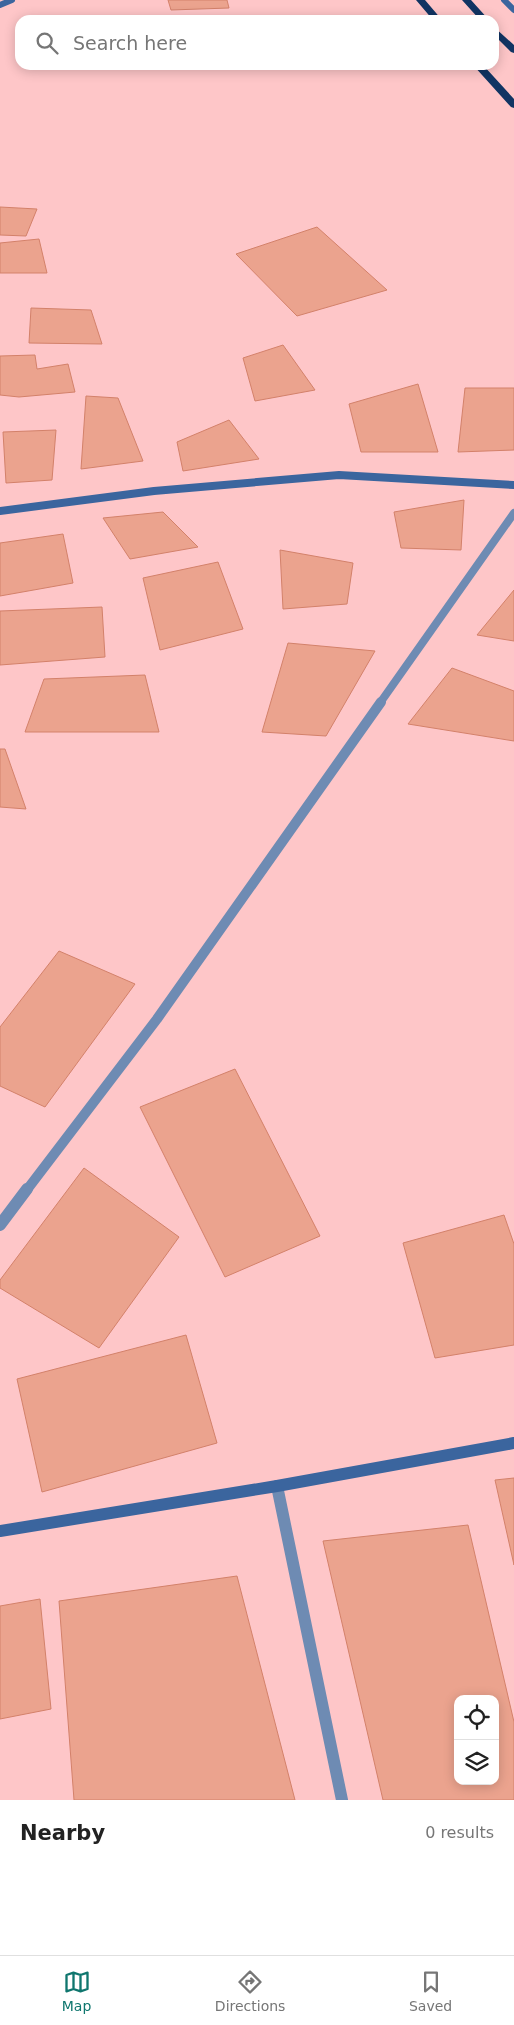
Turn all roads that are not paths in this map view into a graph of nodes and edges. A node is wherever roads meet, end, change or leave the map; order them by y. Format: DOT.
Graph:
graph roads {
  1 [pos="12,0"];
  2 [pos="420,0"];
  3 [pos="466,0"];
  4 [pos="504,0"];
  5 [pos="0,5"];
  6 [pos="514,10"];
  7 [pos="434,15"];
  8 [pos="480,15"];
  9 [pos="499,35"];
  10 [pos="514,50"];
  11 [pos="483,70"];
  12 [pos="514,104"];
  13 [pos="514,485"];
  14 [pos="0,511"];
  15 [pos="514,513"];
  16 [pos="0,1225"];
  17 [pos="514,1443"];
  18 [pos="277,1486"];
  19 [pos="0,1531"];
  20 [pos="342,1800"];
  1 -- 5 [label="main road"];
  2 -- 7 [label="highway"];
  3 -- 8 [label="highway"];
  4 -- 6 [label="main road"];
  9 -- 10 [label="highway"];
  11 -- 12 [label="highway"];
  13 -- 14 [label="main road"];
  15 -- 16 [label="street"];
  17 -- 18 [label="main road"];
  18 -- 19 [label="main road"];
  18 -- 20 [label="street"];
}
